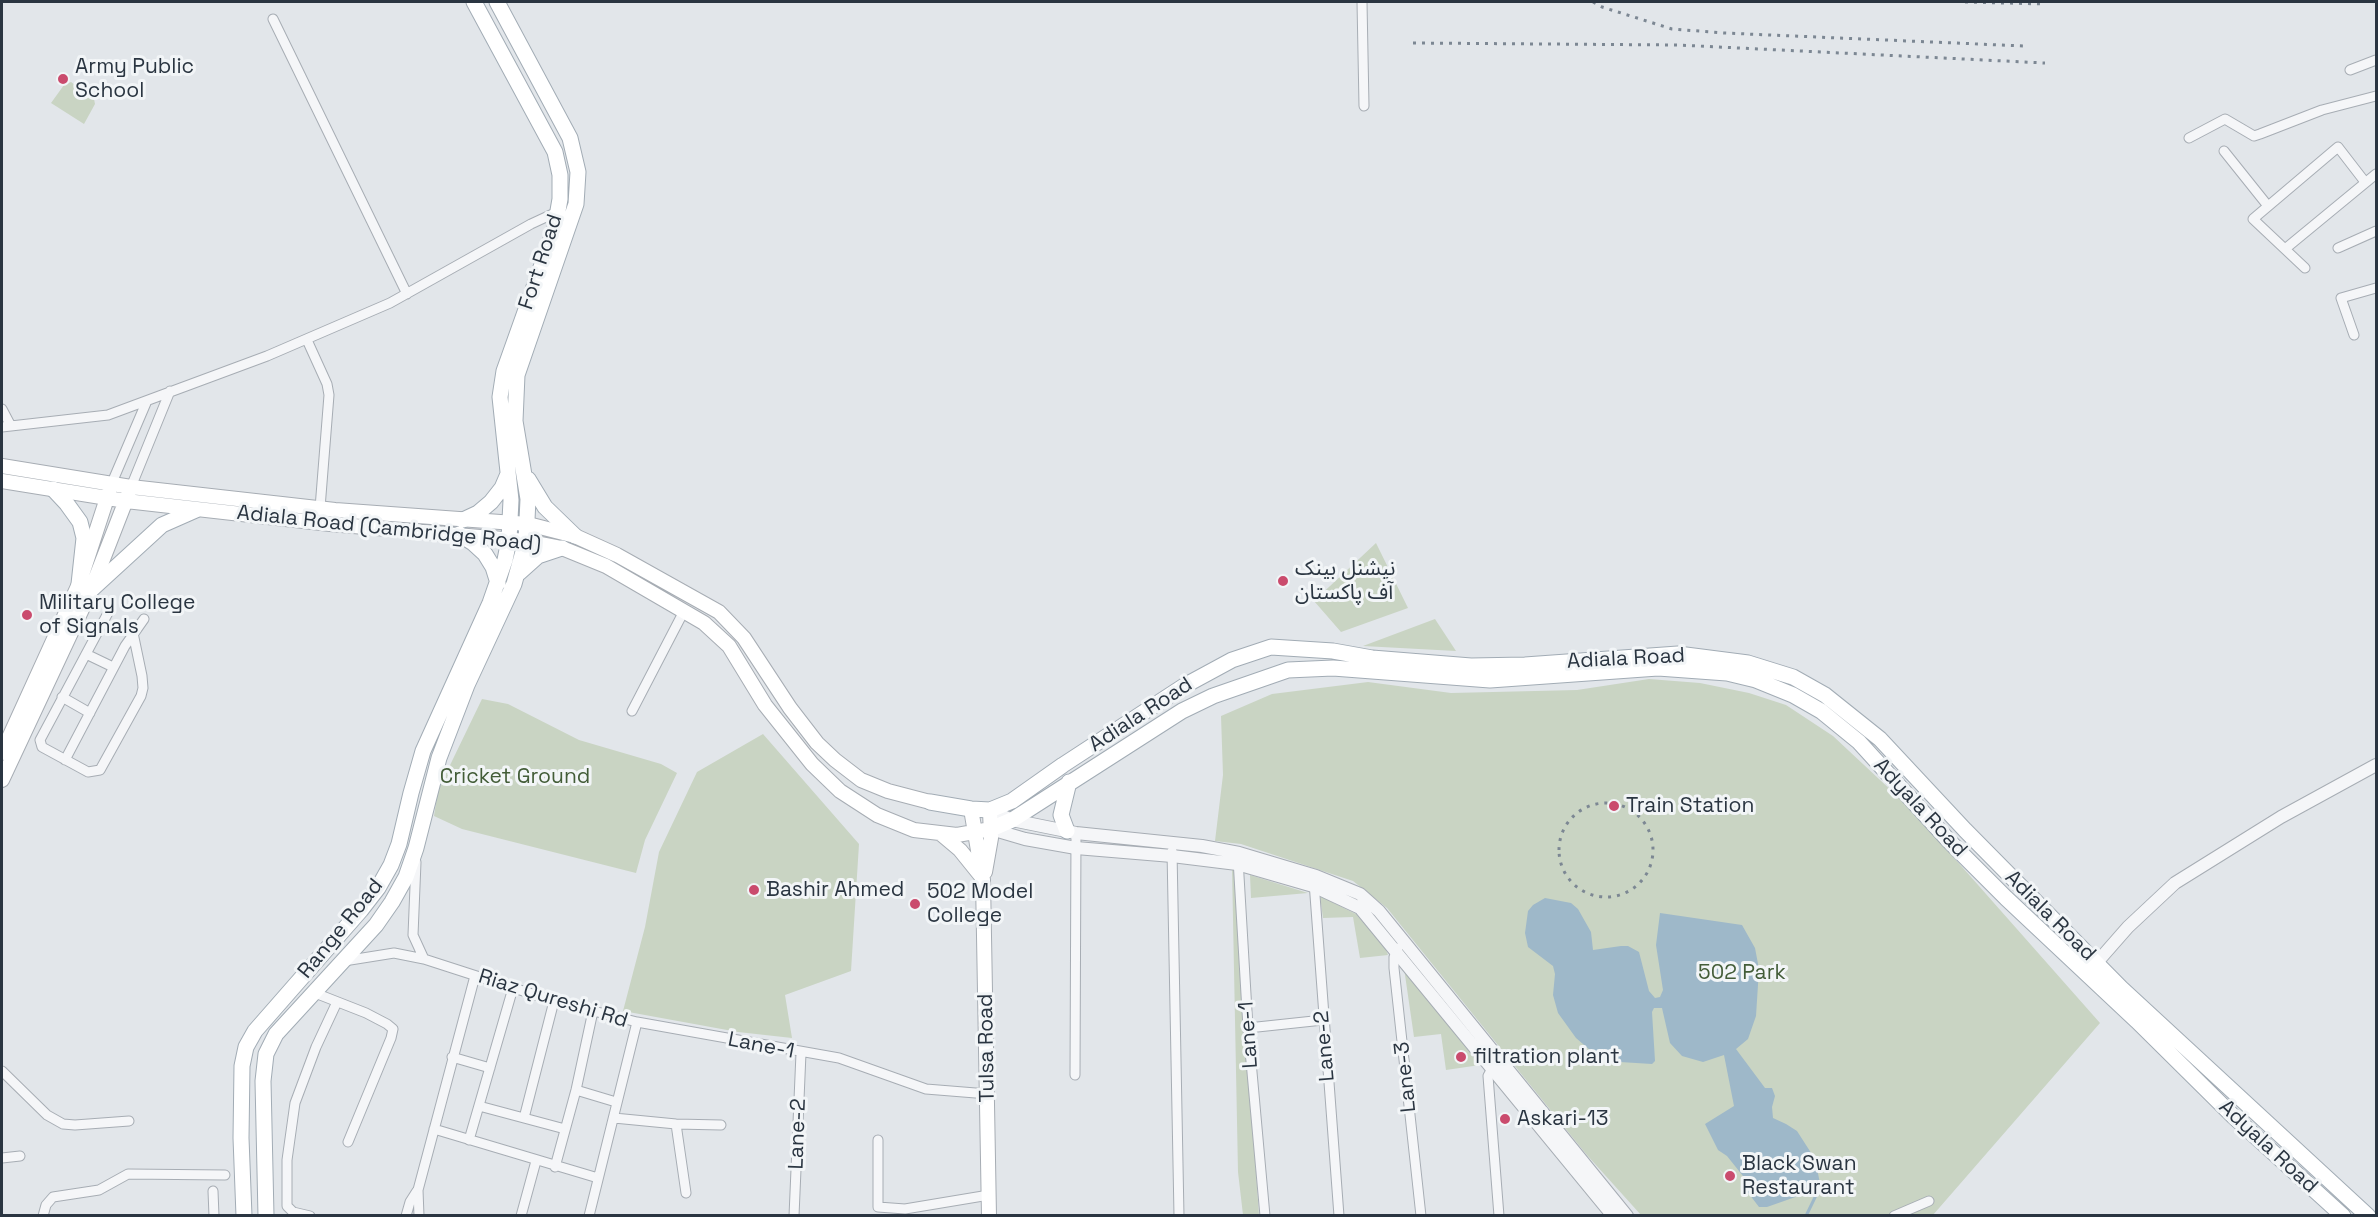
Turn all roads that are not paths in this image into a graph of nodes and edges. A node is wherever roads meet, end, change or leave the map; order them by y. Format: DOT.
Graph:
graph roads {
  1 [pos="474,2"];
  2 [pos="497,2"];
  3 [pos="1362,2"];
  4 [pos="273,19"];
  5 [pos="2376,60"];
  6 [pos="2350,70"];
  7 [pos="2376,96"];
  8 [pos="1364,106"];
  9 [pos="2189,138"];
  10 [pos="2224,151"];
  11 [pos="2376,174"];
  12 [pos="2365,182"];
  13 [pos="576,204"];
  14 [pos="2268,206"];
  15 [pos="559,211"];
  16 [pos="2376,231"];
  17 [pos="2338,248"];
  18 [pos="2285,249"];
  19 [pos="2305,268"];
  20 [pos="2376,288"];
  21 [pos="407,294"];
  22 [pos="2354,335"];
  23 [pos="307,340"];
  24 [pos="170,391"];
  25 [pos="146,403"];
  26 [pos="2,409"];
  27 [pos="6,426"];
  28 [pos="2,466"];
  29 [pos="524,471"];
  30 [pos="509,473"];
  31 [pos="2,481"];
  32 [pos="131,487"];
  33 [pos="53,489"];
  34 [pos="109,491"];
  35 [pos="126,501"];
  36 [pos="320,508"];
  37 [pos="196,510"];
  38 [pos="510,523"];
  39 [pos="528,524"];
  40 [pos="461,527"];
  41 [pos="575,536"];
  42 [pos="509,540"];
  43 [pos="526,541"];
  44 [pos="562,548"];
  45 [pos="498,583"];
  46 [pos="514,584"];
  47 [pos="85,587"];
  48 [pos="109,611"];
  49 [pos="684,611"];
  50 [pos="144,619"];
  51 [pos="132,633"];
  52 [pos="86,654"];
  53 [pos="114,668"];
  54 [pos="1382,672"];
  55 [pos="62,697"];
  56 [pos="632,711"];
  57 [pos="90,713"];
  58 [pos="2,753"];
  59 [pos="65,760"];
  60 [pos="2376,765"];
  61 [pos="2,780"];
  62 [pos="1069,782"];
  63 [pos="930,802"];
  64 [pos="971,809"];
  65 [pos="990,810"];
  66 [pos="1012,820"];
  67 [pos="991,829"];
  68 [pos="975,832"];
  69 [pos="1072,832"];
  70 [pos="941,834"];
  71 [pos="1172,843"];
  72 [pos="416,848"];
  73 [pos="1076,848"];
  74 [pos="1172,856"];
  75 [pos="1238,859"];
  76 [pos="983,880"];
  77 [pos="1314,881"];
  78 [pos="1400,946"];
  79 [pos="424,959"];
  80 [pos="342,961"];
  81 [pos="2096,962"];
  82 [pos="474,976"];
  83 [pos="2087,976"];
  84 [pos="513,988"];
  85 [pos="315,993"];
  86 [pos="554,1000"];
  87 [pos="337,1002"];
  88 [pos="593,1011"];
  89 [pos="1323,1020"];
  90 [pos="637,1023"];
  91 [pos="1248,1028"];
  92 [pos="801,1053"];
  93 [pos="452,1057"];
  94 [pos="1496,1064"];
  95 [pos="490,1068"];
  96 [pos="3,1075"];
  97 [pos="1075,1075"];
  98 [pos="576,1090"];
  99 [pos="988,1094"];
  100 [pos="616,1102"];
  101 [pos="479,1106"];
  102 [pos="524,1118"];
  103 [pos="614,1118"];
  104 [pos="129,1121"];
  105 [pos="676,1124"];
  106 [pos="721,1125"];
  107 [pos="434,1129"];
  108 [pos="565,1129"];
  109 [pos="469,1140"];
  110 [pos="878,1140"];
  111 [pos="348,1142"];
  112 [pos="21,1156"];
  113 [pos="2,1158"];
  114 [pos="536,1161"];
  115 [pos="555,1167"];
  116 [pos="225,1175"];
  117 [pos="598,1178"];
  118 [pos="418,1190"];
  119 [pos="213,1191"];
  120 [pos="686,1193"];
  121 [pos="989,1195"];
  122 [pos="1929,1201"];
  123 [pos="1603,1203"];
  124 [pos="898,1212"];
  125 [pos="43,1215"];
  126 [pos="214,1215"];
  127 [pos="244,1215"];
  128 [pos="266,1215"];
  129 [pos="310,1215"];
  130 [pos="406,1215"];
  131 [pos="418,1215"];
  132 [pos="521,1215"];
  133 [pos="589,1215"];
  134 [pos="794,1215"];
  135 [pos="988,1215"];
  136 [pos="1179,1215"];
  137 [pos="1265,1215"];
  138 [pos="1339,1215"];
  139 [pos="1421,1215"];
  140 [pos="1499,1215"];
  141 [pos="1613,1215"];
  142 [pos="1627,1215"];
  143 [pos="1894,1215"];
  144 [pos="2343,1215"];
  145 [pos="2368,1215"];
  1 -- 15 [label="main road, Fort Road"];
  2 -- 13 [label="main road, Fort Road"];
  3 -- 8 [label="street"];
  4 -- 21 [label="street"];
  5 -- 6 [label="street"];
  7 -- 9 [label="street"];
  10 -- 14 [label="street"];
  11 -- 12 [label="street"];
  12 -- 14 [label="street"];
  12 -- 18 [label="street"];
  13 -- 15 [label="street"];
  13 -- 29 [label="main road, Fort Road"];
  14 -- 18 [label="street"];
  15 -- 21 [label="street"];
  15 -- 30 [label="main road, Fort Road"];
  16 -- 17 [label="street"];
  18 -- 19 [label="street"];
  20 -- 22 [label="street"];
  21 -- 23 [label="street"];
  23 -- 24 [label="street"];
  23 -- 36 [label="street"];
  24 -- 25 [label="street"];
  24 -- 32 [label="street"];
  25 -- 27 [label="street"];
  25 -- 34 [label="street"];
  26 -- 27 [label="street"];
  28 -- 34 [label="main road, Adiala Road (Cambridge Road)"];
  29 -- 39 [label="main road, Fort Road"];
  29 -- 41 [label="main road"];
  30 -- 38 [label="main road, Fort Road"];
  30 -- 40 [label="main road"];
  31 -- 33 [label="main road, Adiala Road (Cambridge Road)"];
  32 -- 34 [label="main road, Adiala Road (Cambridge Road)"];
  32 -- 35 [label="main road"];
  32 -- 36 [label="main road, Adiala Road (Cambridge Road)"];
  33 -- 34 [label="main road, Adiala Road (Cambridge Road)"];
  33 -- 47 [label="main road"];
  34 -- 35 [label="main road, Adiala Road (Cambridge Road)"];
  34 -- 47 [label="main road"];
  35 -- 37 [label="main road, Adiala Road (Cambridge Road)"];
  35 -- 47 [label="main road"];
  36 -- 40 [label="main road, Adiala Road (Cambridge Road)"];
  37 -- 40 [label="main road, Adiala Road (Cambridge Road)"];
  37 -- 47 [label="main road"];
  38 -- 39 [label="main road, Adiala Road (Cambridge Road)"];
  38 -- 40 [label="main road, Adiala Road (Cambridge Road)"];
  38 -- 42 [label="main road, Fort Road"];
  39 -- 41 [label="main road, Adiala Road (Cambridge Road)"];
  39 -- 43 [label="main road, Fort Road"];
  40 -- 42 [label="main road, Adiala Road (Cambridge Road)"];
  40 -- 45 [label="main road"];
  41 -- 63 [label="main road, Adiala Road (Cambridge Road)"];
  42 -- 43 [label="main road, Adiala Road (Cambridge Road)"];
  42 -- 45 [label="main road, Range Road"];
  43 -- 44 [label="main road, Adiala Road (Cambridge Road)"];
  43 -- 46 [label="main road, Fort Road"];
  44 -- 46 [label="main road"];
  44 -- 49 [label="main road, Adiala Road (Cambridge Road)"];
  45 -- 127 [label="main road, Range Road"];
  46 -- 72 [label="main road"];
  47 -- 58 [label="main road"];
  47 -- 61 [label="main road"];
  48 -- 52 [label="street"];
  49 -- 56 [label="street"];
  49 -- 70 [label="main road, Adiala Road (Cambridge Road)"];
  50 -- 51 [label="street"];
  51 -- 53 [label="street"];
  51 -- 59 [label="street"];
  52 -- 53 [label="street"];
  52 -- 55 [label="street"];
  53 -- 57 [label="street"];
  54 -- 62 [label="main road, Adiala Road"];
  54 -- 83 [label="main road, Adyala Road"];
  55 -- 57 [label="street"];
  55 -- 59 [label="street"];
  57 -- 59 [label="street"];
  60 -- 81 [label="street"];
  62 -- 66 [label="main road, Adiala Road"];
  62 -- 69 [label="main road"];
  63 -- 64 [label="main road, Adiala Road"];
  64 -- 65 [label="main road, Adiala Road"];
  64 -- 68 [label="main road, Tulsa Road"];
  65 -- 66 [label="street"];
  65 -- 67 [label="main road, Tulsa Road"];
  65 -- 81 [label="main road, Adiala Road"];
  66 -- 67 [label="main road, Adiala Road"];
  66 -- 69 [label="street"];
  67 -- 68 [label="main road, Adiala Road (Cambridge Road)"];
  67 -- 73 [label="street"];
  67 -- 76 [label="main road, Tulsa Road"];
  68 -- 70 [label="main road, Adiala Road (Cambridge Road)"];
  68 -- 76 [label="main road, Tulsa Road"];
  69 -- 71 [label="street"];
  69 -- 73 [label="street"];
  70 -- 76 [label="main road"];
  71 -- 74 [label="street"];
  71 -- 75 [label="street"];
  72 -- 79 [label="street"];
  72 -- 80 [label="main road"];
  73 -- 74 [label="street"];
  73 -- 97 [label="street"];
  74 -- 75 [label="street"];
  74 -- 136 [label="street"];
  75 -- 77 [label="street"];
  75 -- 91 [label="street, Lane-1"];
  76 -- 99 [label="main road, Tulsa Road"];
  77 -- 78 [label="street"];
  77 -- 89 [label="street, Lane-2"];
  78 -- 94 [label="street"];
  78 -- 139 [label="street, Lane-3"];
  79 -- 80 [label="street, Riaz Qureshi Rd"];
  79 -- 82 [label="street, Riaz Qureshi Rd"];
  80 -- 85 [label="main road"];
  81 -- 83 [label="street"];
  81 -- 145 [label="main road, Adiala Road"];
  82 -- 84 [label="street, Riaz Qureshi Rd"];
  82 -- 93 [label="street"];
  83 -- 144 [label="main road, Adyala Road"];
  84 -- 86 [label="street, Riaz Qureshi Rd"];
  84 -- 95 [label="street"];
  85 -- 87 [label="street"];
  85 -- 128 [label="main road"];
  86 -- 88 [label="street, Riaz Qureshi Rd"];
  86 -- 102 [label="street"];
  87 -- 111 [label="street"];
  87 -- 129 [label="street"];
  88 -- 90 [label="street, Riaz Qureshi Rd"];
  88 -- 98 [label="street"];
  89 -- 91 [label="street"];
  89 -- 138 [label="street, Lane-2"];
  90 -- 92 [label="street, Lane-1"];
  90 -- 100 [label="street, Riaz Qureshi Rd"];
  91 -- 137 [label="street, Lane-1"];
  92 -- 99 [label="street, Lane-1"];
  92 -- 134 [label="street, Lane-2"];
  93 -- 95 [label="street"];
  93 -- 107 [label="street"];
  94 -- 123 [label="street"];
  94 -- 140 [label="street"];
  95 -- 101 [label="street"];
  96 -- 104 [label="street"];
  98 -- 100 [label="street"];
  98 -- 108 [label="street"];
  99 -- 121 [label="main road, Tulsa Road"];
  100 -- 103 [label="street, Riaz Qureshi Rd"];
  101 -- 102 [label="street"];
  101 -- 109 [label="street"];
  102 -- 108 [label="street"];
  103 -- 105 [label="street"];
  103 -- 117 [label="street, Riaz Qureshi Rd"];
  105 -- 106 [label="street"];
  105 -- 120 [label="street"];
  107 -- 109 [label="street"];
  107 -- 118 [label="street"];
  108 -- 115 [label="street"];
  109 -- 114 [label="street"];
  110 -- 124 [label="street"];
  112 -- 113 [label="street"];
  114 -- 115 [label="street"];
  114 -- 132 [label="street"];
  115 -- 117 [label="street"];
  116 -- 125 [label="street"];
  117 -- 133 [label="street, Riaz Qureshi Rd"];
  118 -- 130 [label="street"];
  118 -- 131 [label="street"];
  119 -- 126 [label="street"];
  121 -- 124 [label="street"];
  121 -- 135 [label="main road, Tulsa Road"];
  122 -- 143 [label="street"];
  123 -- 141 [label="street"];
  123 -- 142 [label="street"];
}
